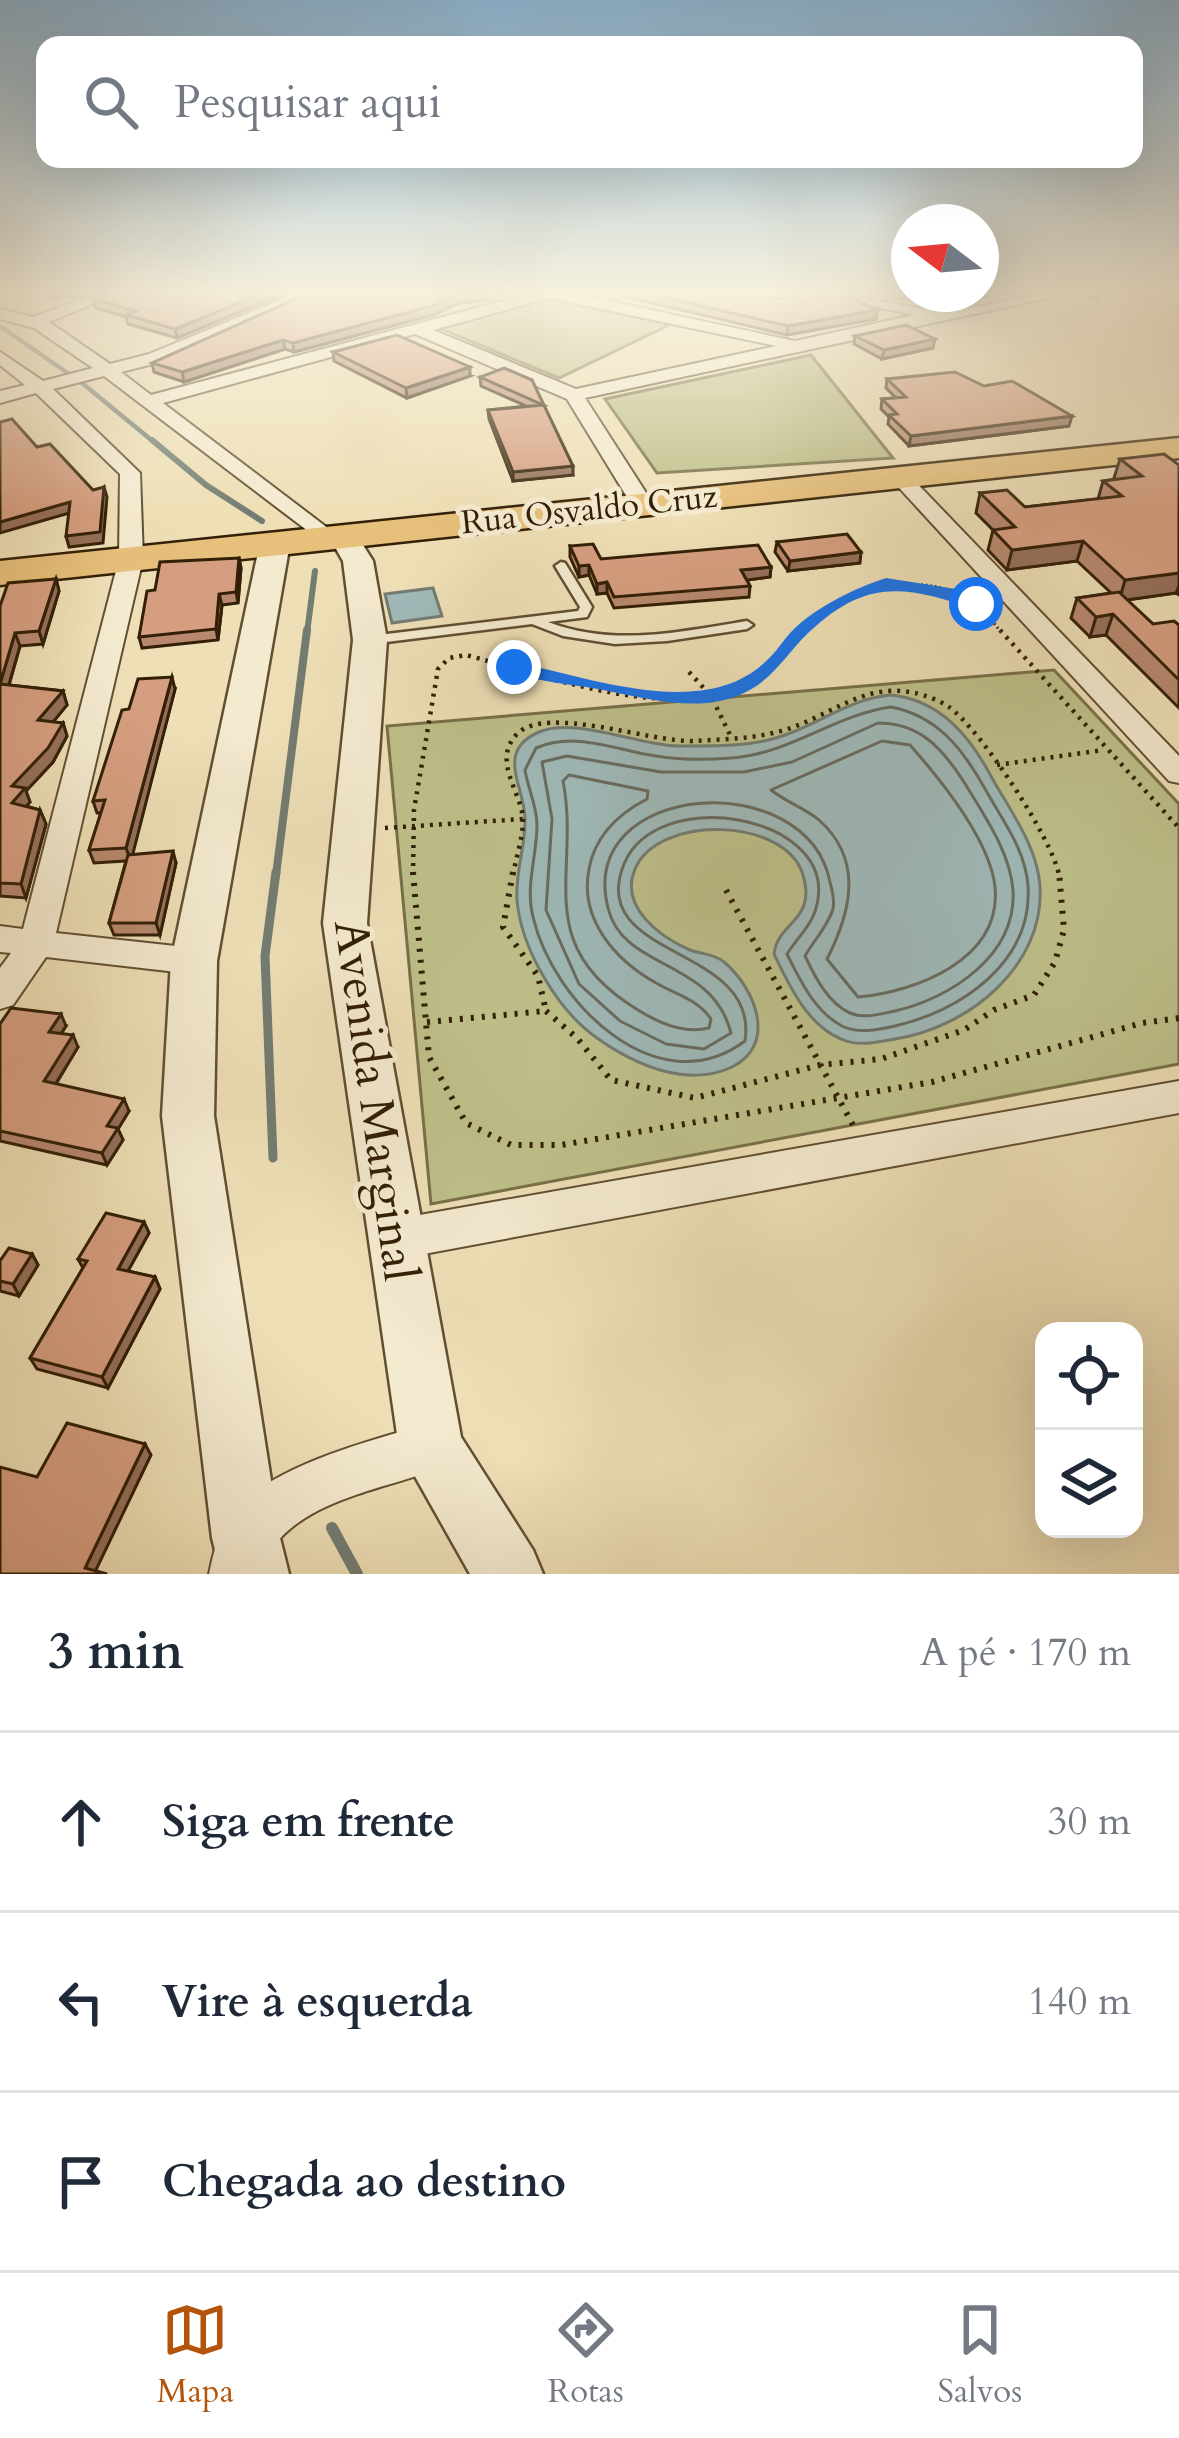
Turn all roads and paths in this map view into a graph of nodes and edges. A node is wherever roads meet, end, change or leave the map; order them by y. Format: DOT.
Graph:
graph roads {
  1 [pos="16,366"];
  2 [pos="93,366"];
  3 [pos="125,366"];
  4 [pos="280,366"];
  5 [pos="506,366"];
  6 [pos="706,366"];
  7 [pos="102,373"];
  8 [pos="52,385"];
  9 [pos="574,395"];
  10 [pos="0,397"];
  11 [pos="149,401"];
  12 [pos="1172,454"];
  13 [pos="898,475"];
  14 [pos="641,502"];
  15 [pos="334,536"];
  16 [pos="275,542"];
  17 [pos="131,559"];
  18 [pos="561,566"];
  19 [pos="0,573"];
  20 [pos="534,620"];
  21 [pos="747,626"];
  22 [pos="370,640"];
  23 [pos="689,672"];
  24 [pos="712,696"];
  25 [pos="732,739"];
  26 [pos="1107,749"];
  27 [pos="997,765"];
  28 [pos="1179,773"];
  29 [pos="523,819"];
  30 [pos="414,825"];
  31 [pos="1179,828"];
  32 [pos="353,832"];
  33 [pos="726,890"];
  34 [pos="0,940"];
  35 [pos="36,944"];
  36 [pos="194,961"];
  37 [pos="0,995"];
  38 [pos="546,1011"];
  39 [pos="1179,1018"];
  40 [pos="428,1022"];
  41 [pos="820,1065"];
  42 [pos="1179,1097"];
  43 [pos="838,1099"];
  44 [pos="868,1153"];
  45 [pos="397,1239"];
  46 [pos="431,1448"];
  47 [pos="245,1562"];
  48 [pos="509,1574"];
  1 -- 8 [label="street"];
  2 -- 7 [label="street"];
  3 -- 7 [label="street"];
  4 -- 11 [label="street"];
  5 -- 9 [label="street"];
  6 -- 9 [label="street"];
  7 -- 8 [label="street"];
  7 -- 11 [label="street"];
  8 -- 10 [label="street"];
  8 -- 17 [label="street"];
  9 -- 14 [label="street"];
  11 -- 15 [label="street"];
  12 -- 13 [label="highway, Rua Osvaldo Cruz"];
  13 -- 14 [label="highway, Rua Osvaldo Cruz"];
  13 -- 28 [label="street"];
  14 -- 15 [label="highway, Rua Osvaldo Cruz"];
  15 -- 16 [label="highway, Rua Osvaldo Cruz"];
  15 -- 22 [label="street, Avenida Marginal"];
  16 -- 17 [label="highway, Rua Osvaldo Cruz"];
  16 -- 36 [label="street"];
  17 -- 19 [label="highway, Rua Osvaldo Cruz"];
  17 -- 35 [label="street"];
  18 -- 20 [label="lane"];
  20 -- 21 [label="lane"];
  20 -- 22 [label="lane"];
  22 -- 32 [label="street, Avenida Marginal"];
  23 -- 24 [label="path"];
  24 -- 25 [label="path"];
  24 -- 26 [label="path"];
  24 -- 30 [label="path"];
  25 -- 27 [label="path"];
  25 -- 29 [label="path"];
  26 -- 27 [label="path"];
  26 -- 31 [label="path"];
  27 -- 41 [label="path"];
  29 -- 30 [label="path"];
  29 -- 38 [label="path"];
  30 -- 32 [label="path"];
  30 -- 40 [label="path"];
  32 -- 45 [label="street, Avenida Marginal"];
  33 -- 41 [label="path"];
  34 -- 35 [label="street"];
  35 -- 36 [label="street"];
  35 -- 37 [label="street"];
  36 -- 47 [label="street"];
  38 -- 40 [label="path"];
  38 -- 41 [label="path"];
  39 -- 43 [label="path"];
  40 -- 43 [label="path"];
  41 -- 43 [label="path"];
  42 -- 44 [label="street"];
  43 -- 44 [label="path"];
  44 -- 45 [label="street"];
  45 -- 46 [label="street, Avenida Marginal"];
  46 -- 47 [label="street"];
  46 -- 48 [label="street, Avenida Marginal"];
}
